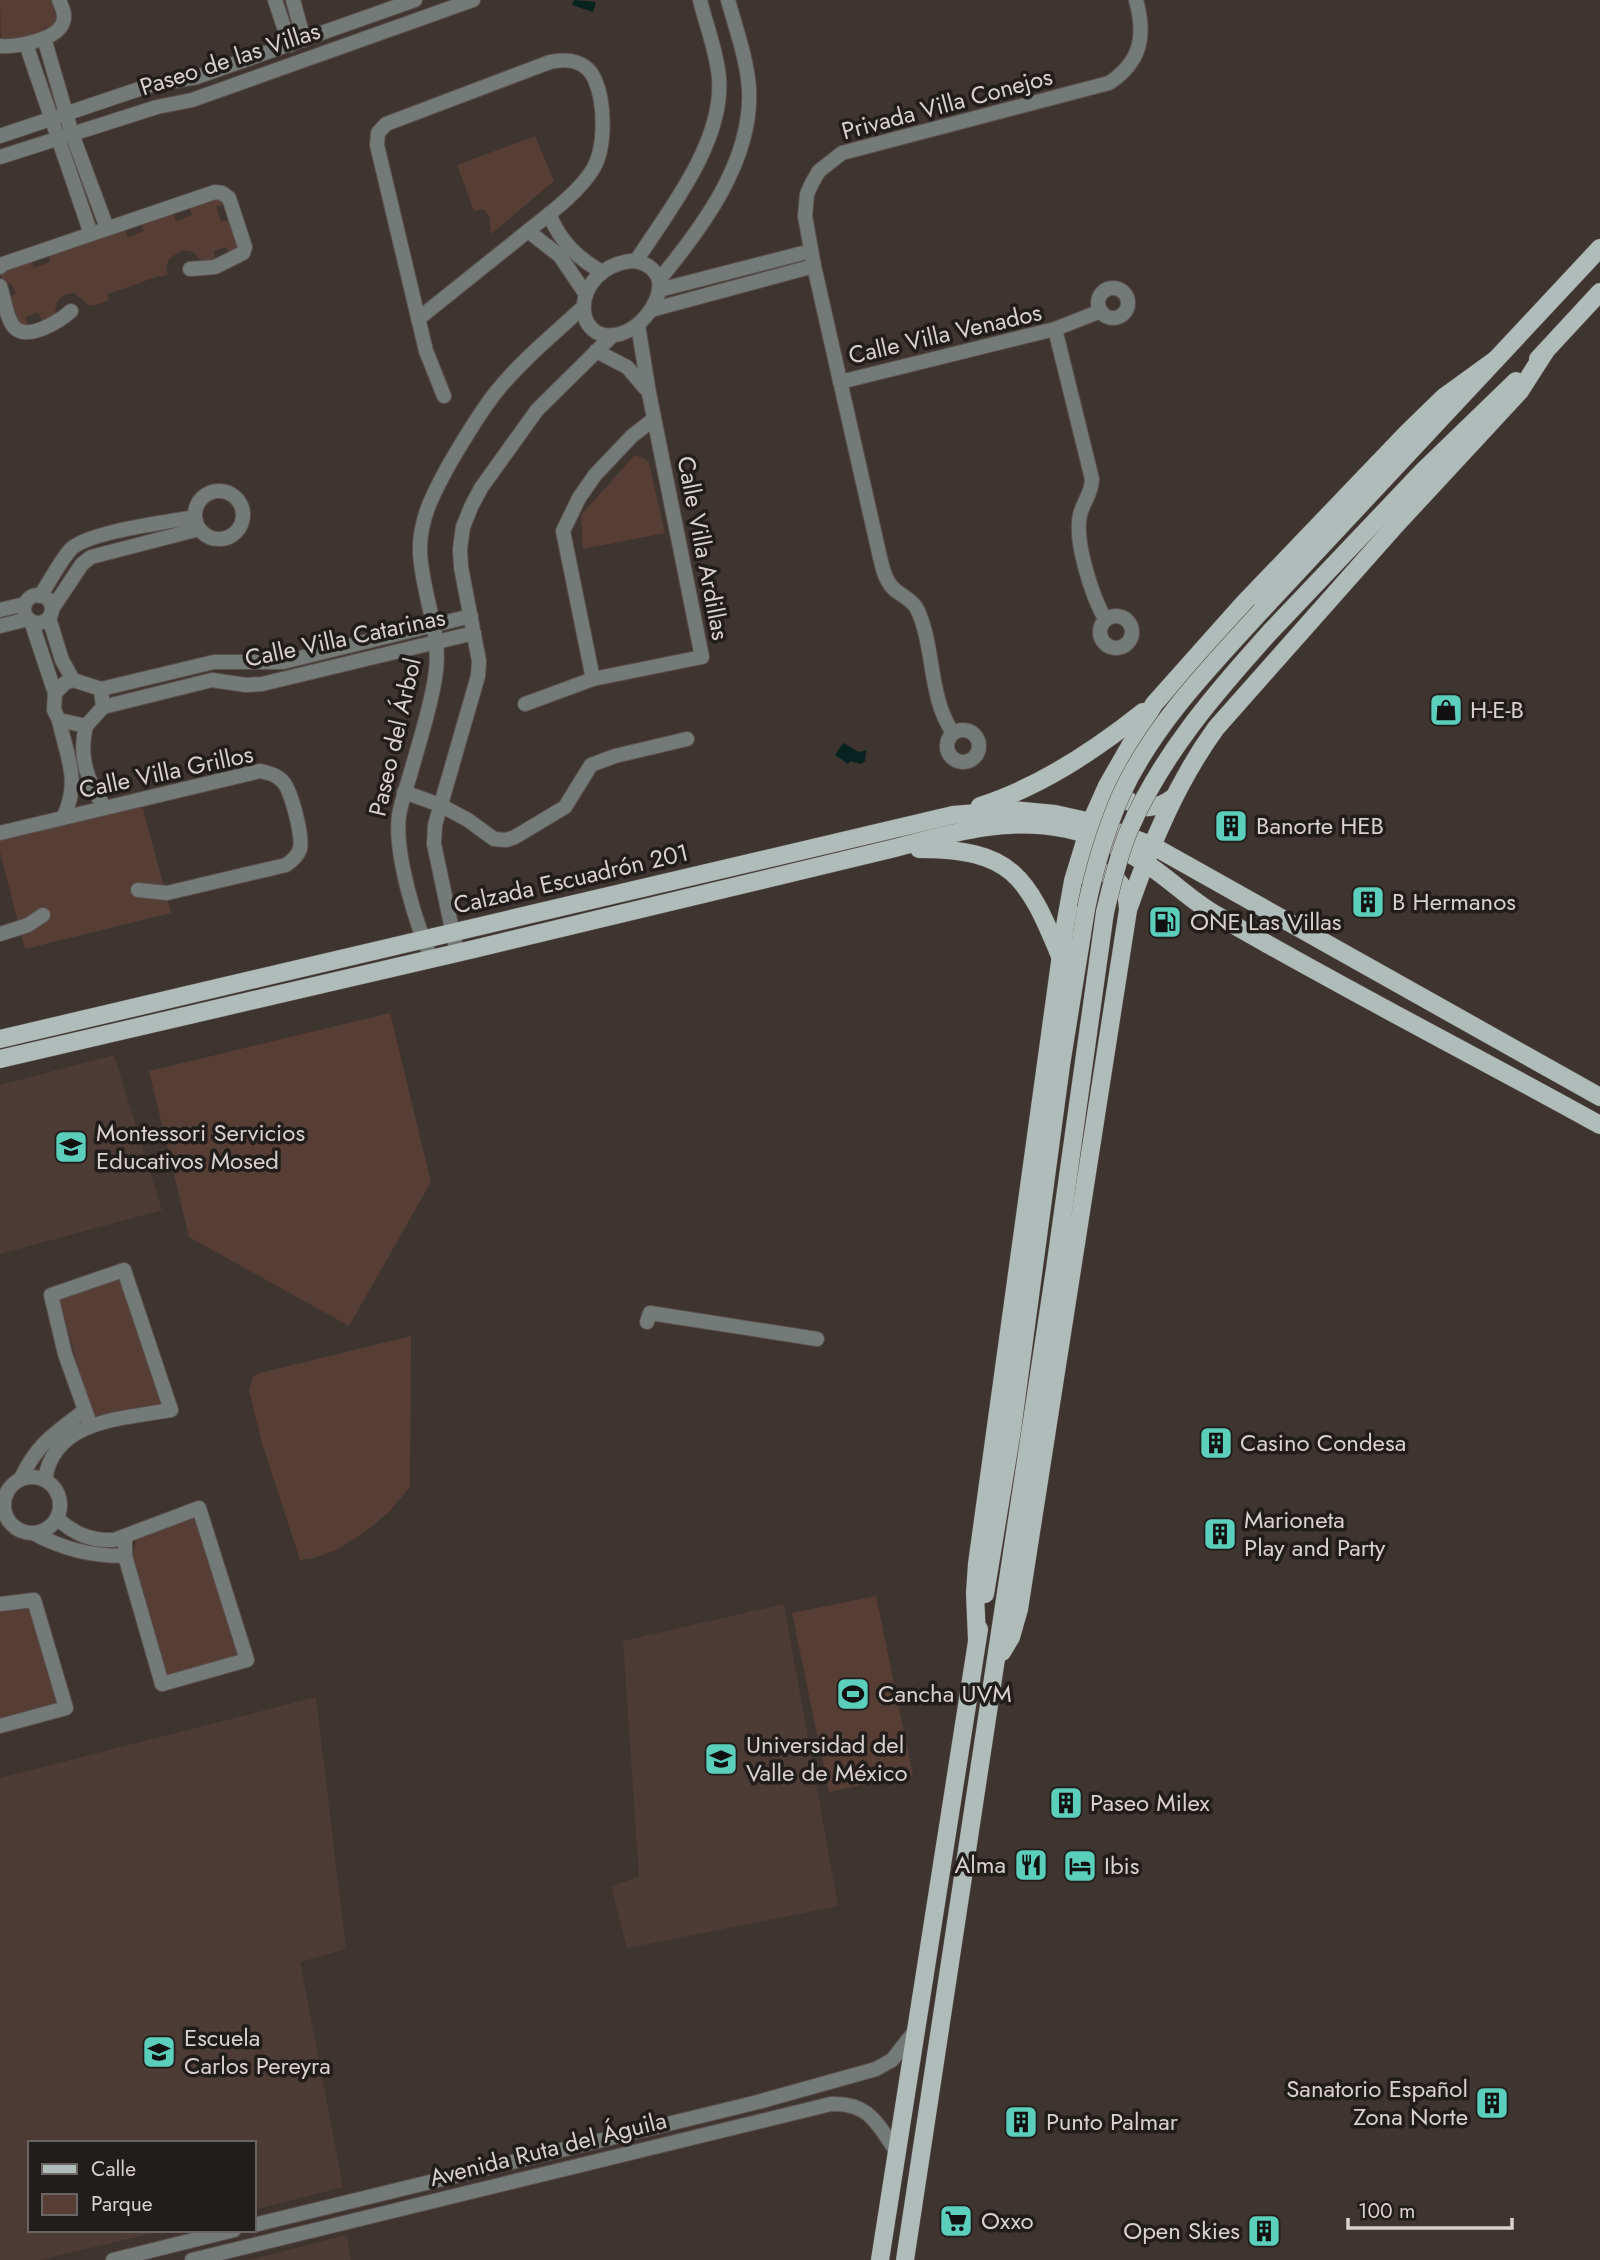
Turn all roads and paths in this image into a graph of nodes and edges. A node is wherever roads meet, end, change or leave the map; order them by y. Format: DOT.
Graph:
graph roads {
  1 [pos="59,0"];
  2 [pos="275,0"];
  3 [pos="293,0"];
  4 [pos="415,0"];
  5 [pos="473,0"];
  6 [pos="699,0"];
  7 [pos="728,0"];
  8 [pos="1136,0"];
  9 [pos="44,38"];
  10 [pos="297,43"];
  11 [pos="26,44"];
  12 [pos="0,46"];
  13 [pos="52,70"];
  14 [pos="37,76"];
  15 [pos="58,116"];
  16 [pos="0,136"];
  17 [pos="64,137"];
  18 [pos="0,158"];
  19 [pos="549,214"];
  20 [pos="107,228"];
  21 [pos="528,231"];
  22 [pos="91,234"];
  23 [pos="1600,248"];
  24 [pos="565,252"];
  25 [pos="813,259"];
  26 [pos="636,261"];
  27 [pos="0,267"];
  28 [pos="748,267"];
  29 [pos="190,269"];
  30 [pos="602,272"];
  31 [pos="752,282"];
  32 [pos="659,285"];
  33 [pos="0,286"];
  34 [pos="1600,292"];
  35 [pos="584,300"];
  36 [pos="651,310"];
  37 [pos="71,311"];
  38 [pos="1101,312"];
  39 [pos="418,319"];
  40 [pos="638,325"];
  41 [pos="1055,329"];
  42 [pos="613,335"];
  43 [pos="597,351"];
  44 [pos="1545,352"];
  45 [pos="1495,360"];
  46 [pos="840,382"];
  47 [pos="649,393"];
  48 [pos="444,396"];
  49 [pos="654,419"];
  50 [pos="40,596"];
  51 [pos="26,604"];
  52 [pos="0,610"];
  53 [pos="51,614"];
  54 [pos="471,616"];
  55 [pos="1105,619"];
  56 [pos="30,620"];
  57 [pos="434,625"];
  58 [pos="0,626"];
  59 [pos="474,633"];
  60 [pos="438,642"];
  61 [pos="593,679"];
  62 [pos="73,680"];
  63 [pos="101,689"];
  64 [pos="55,693"];
  65 [pos="526,704"];
  66 [pos="1154,704"];
  67 [pos="103,707"];
  68 [pos="59,720"];
  69 [pos="86,726"];
  70 [pos="953,733"];
  71 [pos="687,739"];
  72 [pos="1115,769"];
  73 [pos="404,792"];
  74 [pos="1174,797"];
  75 [pos="440,805"];
  76 [pos="105,808"];
  77 [pos="953,815"];
  78 [pos="63,818"];
  79 [pos="1164,821"];
  80 [pos="1089,829"];
  81 [pos="0,833"];
  82 [pos="1153,846"];
  83 [pos="895,848"];
  84 [pos="1174,858"];
  85 [pos="1145,863"];
  86 [pos="1190,867"];
  87 [pos="1073,881"];
  88 [pos="1177,888"];
  89 [pos="138,890"];
  90 [pos="1129,907"];
  91 [pos="43,915"];
  92 [pos="453,932"];
  93 [pos="0,934"];
  94 [pos="422,939"];
  95 [pos="457,953"];
  96 [pos="432,959"];
  97 [pos="1061,959"];
  98 [pos="0,1039"];
  99 [pos="0,1059"];
  100 [pos="1600,1097"];
  101 [pos="1600,1125"];
  102 [pos="647,1322"];
  103 [pos="817,1339"];
  104 [pos="87,1417"];
  105 [pos="50,1445"];
  106 [pos="21,1478"];
  107 [pos="45,1480"];
  108 [pos="2,1496"];
  109 [pos="57,1518"];
  110 [pos="7,1528"];
  111 [pos="33,1533"];
  112 [pos="81,1536"];
  113 [pos="125,1538"];
  114 [pos="74,1550"];
  115 [pos="125,1556"];
  116 [pos="0,1604"];
  117 [pos="977,1639"];
  118 [pos="995,1664"];
  119 [pos="0,1726"];
  120 [pos="916,2030"];
  121 [pos="896,2151"];
  122 [pos="356,2200"];
  123 [pos="361,2219"];
  124 [pos="256,2225"];
  125 [pos="226,2232"];
  126 [pos="113,2260"];
  127 [pos="192,2260"];
  128 [pos="880,2260"];
  129 [pos="905,2260"];
  1 -- 9 [label="street"];
  2 -- 10 [label="street"];
  3 -- 10 [label="street"];
  4 -- 10 [label="street, Paseo de las Villas"];
  5 -- 17 [label="street, Paseo de las Villas"];
  6 -- 26 [label="street"];
  7 -- 32 [label="street"];
  8 -- 25 [label="street, Privada Villa Conejos"];
  9 -- 11 [label="street"];
  9 -- 13 [label="street"];
  10 -- 15 [label="street, Paseo de las Villas"];
  11 -- 12 [label="street"];
  11 -- 14 [label="street"];
  13 -- 14 [label="street"];
  13 -- 15 [label="street"];
  14 -- 15 [label="street"];
  15 -- 16 [label="street, Paseo de las Villas"];
  15 -- 17 [label="street"];
  17 -- 18 [label="street, Paseo de las Villas"];
  17 -- 20 [label="street"];
  17 -- 22 [label="street"];
  19 -- 21 [label="street"];
  19 -- 24 [label="street"];
  19 -- 39 [label="street"];
  20 -- 22 [label="street"];
  20 -- 29 [label="street"];
  21 -- 24 [label="street"];
  21 -- 39 [label="street"];
  22 -- 27 [label="street"];
  23 -- 45 [label="main road"];
  24 -- 30 [label="street"];
  24 -- 35 [label="street"];
  25 -- 28 [label="street"];
  25 -- 31 [label="street"];
  25 -- 46 [label="street, Calle Villa Venados"];
  26 -- 30 [label="street"];
  26 -- 32 [label="street"];
  28 -- 31 [label="street"];
  28 -- 32 [label="street"];
  30 -- 35 [label="street"];
  31 -- 36 [label="street"];
  32 -- 36 [label="street"];
  33 -- 37 [label="street"];
  34 -- 44 [label="main road"];
  35 -- 42 [label="street"];
  35 -- 57 [label="street, Paseo del Árbol"];
  36 -- 40 [label="street"];
  38 -- 41 [label="street"];
  39 -- 48 [label="street"];
  40 -- 42 [label="street"];
  40 -- 47 [label="street, Calle Villa Ardillas"];
  41 -- 46 [label="street, Calle Villa Venados"];
  41 -- 55 [label="street, Calle Villa Venados"];
  42 -- 43 [label="street"];
  43 -- 47 [label="street, Calle Villa Ardillas"];
  43 -- 54 [label="street"];
  44 -- 74 [label="main road"];
  44 -- 118 [label="main road, bridge"];
  45 -- 66 [label="main road"];
  45 -- 117 [label="main road, bridge"];
  46 -- 70 [label="street, Calle Villa Venados"];
  47 -- 49 [label="street, Calle Villa Ardillas"];
  49 -- 61 [label="street"];
  49 -- 61 [label="street, Calle Villa Ardillas"];
  50 -- 51 [label="street"];
  50 -- 53 [label="street"];
  50 -- 53 [label="street"];
  51 -- 52 [label="street"];
  51 -- 56 [label="street"];
  53 -- 56 [label="street"];
  53 -- 62 [label="street"];
  54 -- 57 [label="street, Calle Villa Catarinas"];
  54 -- 59 [label="street"];
  56 -- 58 [label="street"];
  56 -- 64 [label="street"];
  57 -- 60 [label="street, Paseo del Árbol"];
  57 -- 63 [label="street, Calle Villa Catarinas"];
  59 -- 60 [label="street, Calle Villa Catarinas"];
  59 -- 75 [label="street"];
  60 -- 67 [label="street, Calle Villa Catarinas"];
  60 -- 73 [label="street, Paseo del Árbol"];
  61 -- 65 [label="street, Calle Villa Ardillas"];
  62 -- 63 [label="street"];
  62 -- 64 [label="street"];
  63 -- 67 [label="street"];
  64 -- 68 [label="street"];
  66 -- 72 [label="main road"];
  66 -- 77 [label="main road"];
  67 -- 69 [label="street"];
  68 -- 69 [label="street"];
  68 -- 78 [label="street"];
  69 -- 76 [label="street"];
  71 -- 75 [label="street"];
  72 -- 74 [label="main road"];
  72 -- 80 [label="main road"];
  73 -- 75 [label="street"];
  73 -- 94 [label="street, Paseo del Árbol"];
  74 -- 79 [label="main road"];
  75 -- 92 [label="street"];
  76 -- 78 [label="street, Calle Villa Grillos"];
  76 -- 89 [label="street, Calle Villa Grillos"];
  77 -- 80 [label="main road, Calzada Escuadrón 201"];
  77 -- 92 [label="main road, Calzada Escuadrón 201"];
  78 -- 81 [label="street, Calle Villa Grillos"];
  79 -- 82 [label="main road"];
  79 -- 84 [label="main road"];
  80 -- 82 [label="main road, Calzada Escuadrón 201"];
  80 -- 83 [label="main road, Calzada Escuadrón 201"];
  80 -- 85 [label="main road, Calzada Escuadrón 201"];
  80 -- 87 [label="main road"];
  82 -- 84 [label="main road, Calzada Escuadrón 201"];
  82 -- 85 [label="main road"];
  83 -- 95 [label="main road, Calzada Escuadrón 201"];
  83 -- 97 [label="main road"];
  84 -- 86 [label="main road, Calzada Escuadrón 201"];
  85 -- 88 [label="main road, Calzada Escuadrón 201"];
  85 -- 90 [label="main road"];
  86 -- 88 [label="main road"];
  86 -- 100 [label="main road, Calzada Escuadrón 201"];
  87 -- 90 [label="main road"];
  87 -- 97 [label="main road"];
  88 -- 90 [label="main road"];
  88 -- 101 [label="main road, Calzada Escuadrón 201"];
  90 -- 118 [label="main road"];
  91 -- 93 [label="street"];
  92 -- 94 [label="main road, Calzada Escuadrón 201"];
  92 -- 95 [label="street"];
  94 -- 96 [label="street, Paseo del Árbol"];
  94 -- 98 [label="main road, Calzada Escuadrón 201"];
  95 -- 96 [label="main road, Calzada Escuadrón 201"];
  96 -- 99 [label="main road, Calzada Escuadrón 201"];
  97 -- 117 [label="main road"];
  102 -- 103 [label="street"];
  104 -- 104 [label="street"];
  104 -- 105 [label="street"];
  105 -- 106 [label="street"];
  105 -- 107 [label="street"];
  106 -- 107 [label="street"];
  106 -- 108 [label="street"];
  107 -- 109 [label="street"];
  108 -- 110 [label="street"];
  109 -- 111 [label="street"];
  109 -- 112 [label="street"];
  110 -- 111 [label="street"];
  111 -- 114 [label="street"];
  112 -- 113 [label="street"];
  112 -- 114 [label="street"];
  113 -- 115 [label="street"];
  113 -- 115 [label="street"];
  114 -- 115 [label="street"];
  116 -- 119 [label="street"];
  117 -- 120 [label="main road"];
  118 -- 129 [label="main road"];
  120 -- 121 [label="main road"];
  120 -- 122 [label="street, Avenida Ruta del Águila"];
  121 -- 123 [label="street, Avenida Ruta del Águila"];
  121 -- 128 [label="main road"];
  122 -- 123 [label="street"];
  122 -- 124 [label="street, Avenida Ruta del Águila"];
  123 -- 127 [label="street, Avenida Ruta del Águila"];
  125 -- 126 [label="street"];
}
